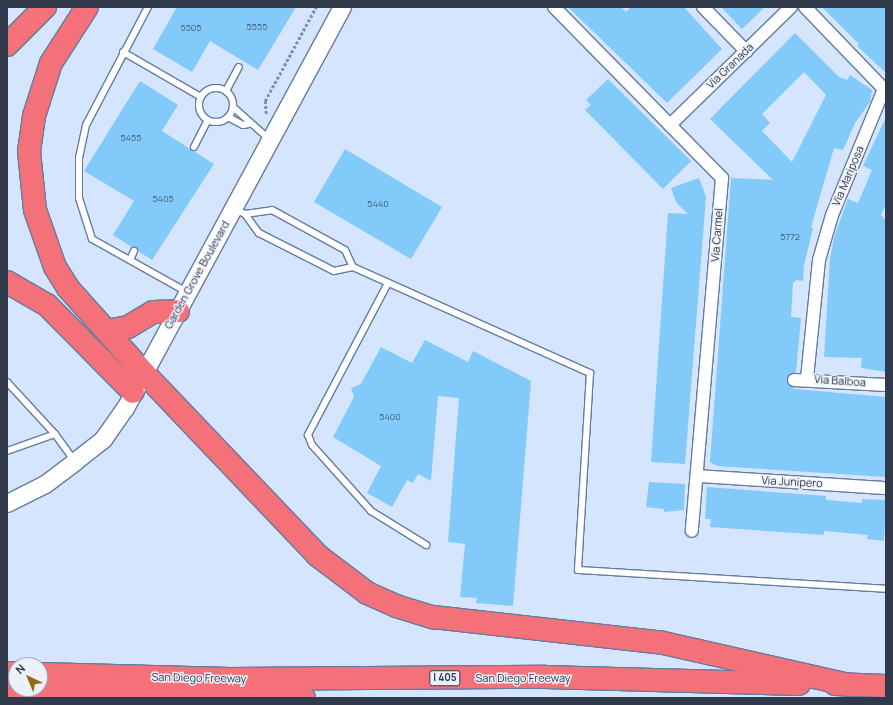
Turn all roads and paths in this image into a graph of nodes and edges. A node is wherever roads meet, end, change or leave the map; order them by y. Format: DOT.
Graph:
graph roads {
  1 [pos="45,7"];
  2 [pos="87,7"];
  3 [pos="148,7"];
  4 [pos="316,7"];
  5 [pos="342,7"];
  6 [pos="554,7"];
  7 [pos="703,7"];
  8 [pos="791,7"];
  9 [pos="805,7"];
  10 [pos="7,44"];
  11 [pos="746,51"];
  12 [pos="123,52"];
  13 [pos="239,67"];
  14 [pos="226,91"];
  15 [pos="201,97"];
  16 [pos="265,101"];
  17 [pos="233,107"];
  18 [pos="228,117"];
  19 [pos="208,120"];
  20 [pos="249,124"];
  21 [pos="670,125"];
  22 [pos="269,138"];
  23 [pos="194,147"];
  24 [pos="239,211"];
  25 [pos="134,251"];
  26 [pos="130,260"];
  27 [pos="353,267"];
  28 [pos="7,282"];
  29 [pos="388,283"];
  30 [pos="188,292"];
  31 [pos="178,311"];
  32 [pos="107,331"];
  33 [pos="143,372"];
  34 [pos="807,379"];
  35 [pos="794,380"];
  36 [pos="7,382"];
  37 [pos="886,384"];
  38 [pos="133,392"];
  39 [pos="55,434"];
  40 [pos="7,451"];
  41 [pos="75,461"];
  42 [pos="698,476"];
  43 [pos="886,488"];
  44 [pos="7,503"];
  45 [pos="692,531"];
  46 [pos="426,545"];
  47 [pos="886,589"];
  48 [pos="48,674"];
  49 [pos="850,685"];
  50 [pos="886,686"];
  51 [pos="7,693"];
  52 [pos="304,698"];
  1 -- 10 [label="highway"];
  2 -- 32 [label="highway"];
  3 -- 12 [label="lane"];
  4 -- 16 [label="path"];
  5 -- 22 [label="main road, Garden Grove Boulevard"];
  6 -- 21 [label="street, Via Carmel"];
  7 -- 11 [label="street"];
  8 -- 11 [label="street, Via Granada"];
  9 -- 34 [label="street, Via Mariposa"];
  11 -- 21 [label="street, Via Granada"];
  12 -- 15 [label="lane"];
  12 -- 26 [label="lane"];
  13 -- 14 [label="lane"];
  14 -- 15 [label="lane"];
  14 -- 17 [label="lane"];
  15 -- 19 [label="lane"];
  17 -- 18 [label="lane"];
  17 -- 20 [label="lane"];
  18 -- 19 [label="lane"];
  18 -- 20 [label="lane"];
  19 -- 23 [label="lane"];
  20 -- 22 [label="lane"];
  21 -- 42 [label="street, Via Carmel"];
  22 -- 24 [label="main road, Garden Grove Boulevard"];
  24 -- 27 [label="lane"];
  24 -- 27 [label="lane"];
  24 -- 30 [label="main road, Garden Grove Boulevard"];
  25 -- 26 [label="lane"];
  26 -- 30 [label="lane"];
  27 -- 29 [label="lane"];
  28 -- 38 [label="highway"];
  29 -- 46 [label="lane"];
  29 -- 47 [label="lane"];
  30 -- 31 [label="main road, Garden Grove Boulevard"];
  31 -- 32 [label="highway"];
  31 -- 33 [label="main road, Garden Grove Boulevard"];
  32 -- 33 [label="highway"];
  33 -- 38 [label="main road, Garden Grove Boulevard"];
  33 -- 49 [label="highway"];
  34 -- 35 [label="street, Via Balboa"];
  34 -- 37 [label="street, Via Balboa"];
  36 -- 39 [label="lane"];
  38 -- 41 [label="main road, Garden Grove Boulevard"];
  39 -- 40 [label="lane"];
  39 -- 41 [label="lane"];
  41 -- 44 [label="main road, Garden Grove Boulevard"];
  42 -- 43 [label="street, Via Junipero"];
  42 -- 45 [label="street, Via Carmel"];
  48 -- 49 [label="highway, San Diego Freeway / I 405"];
  49 -- 50 [label="highway, San Diego Freeway / I 405"];
  51 -- 52 [label="highway"];
}
